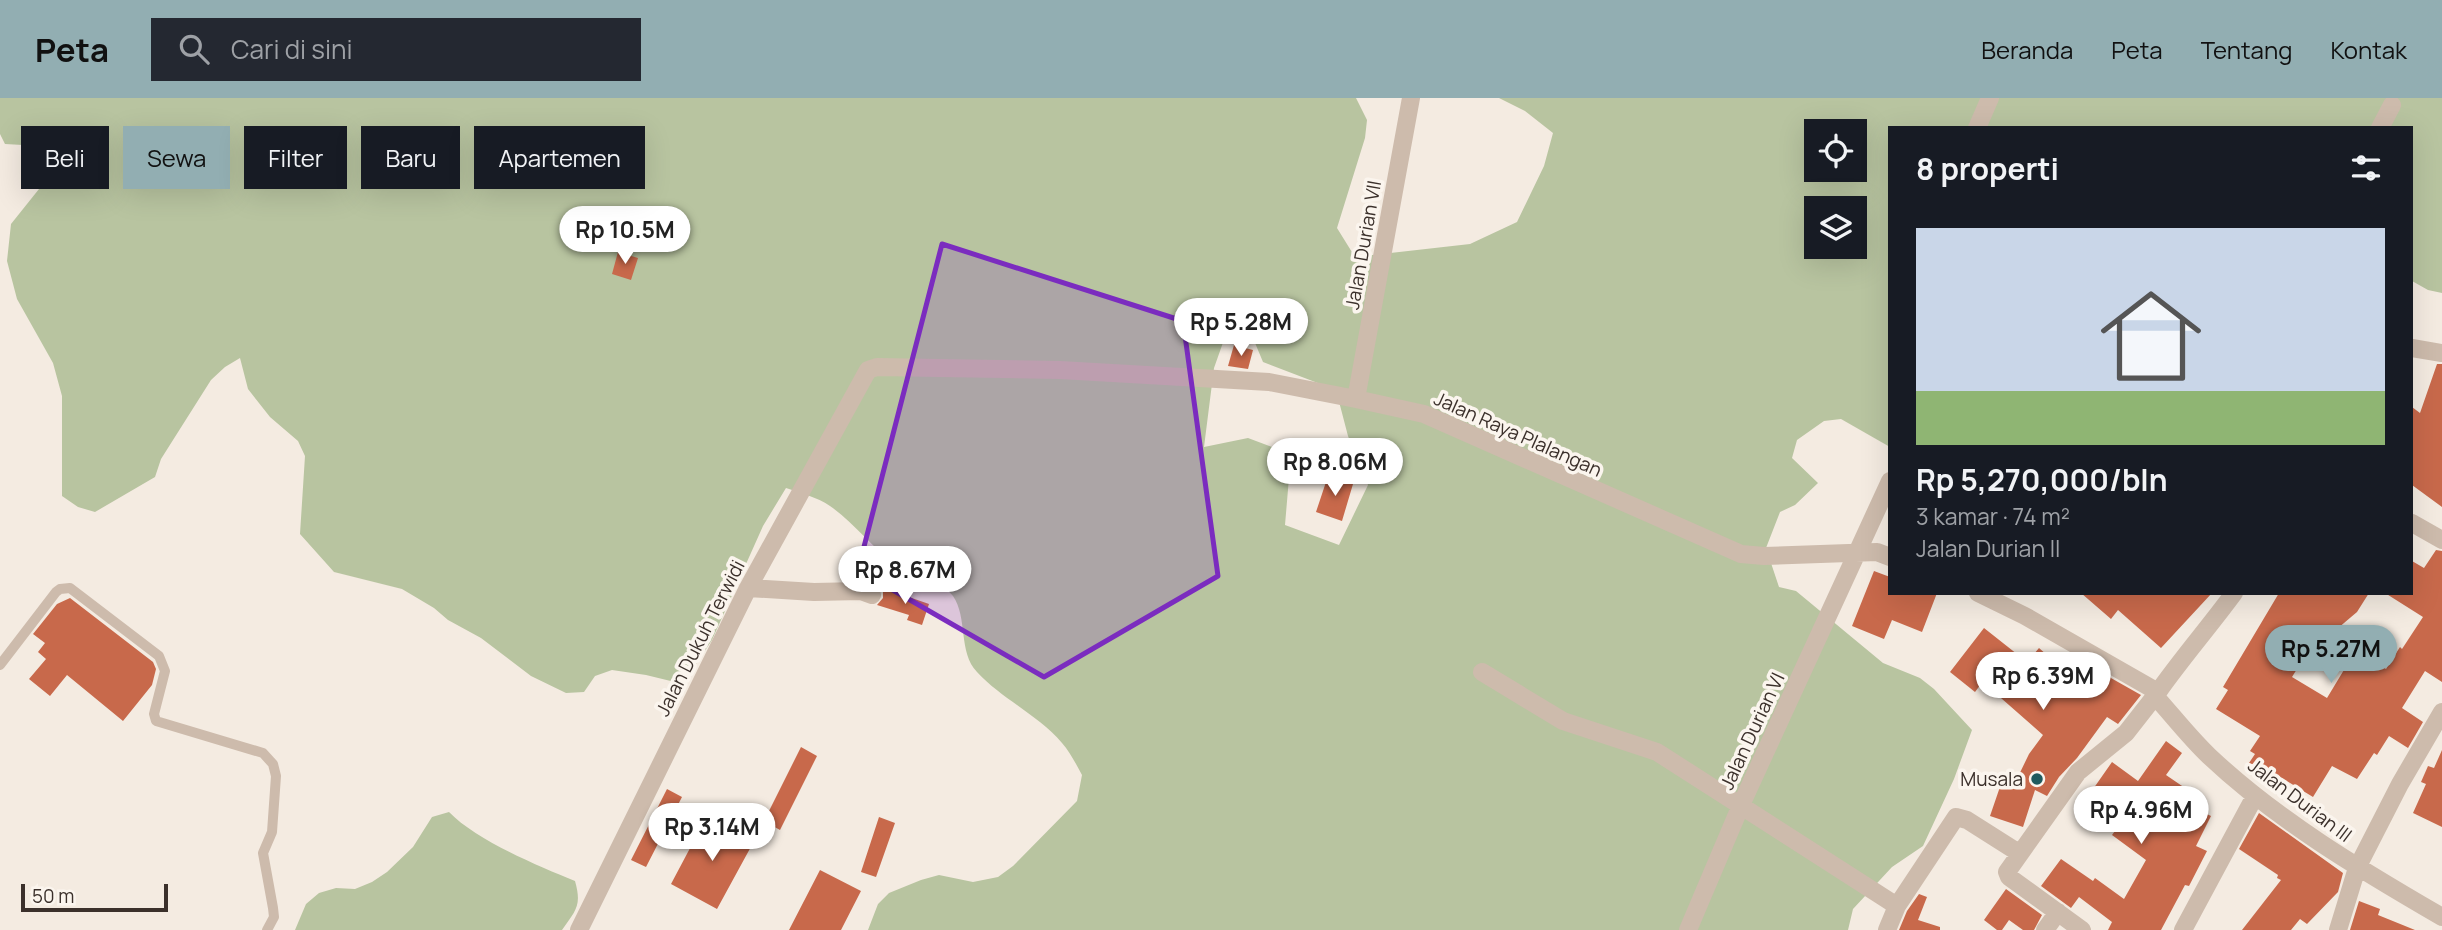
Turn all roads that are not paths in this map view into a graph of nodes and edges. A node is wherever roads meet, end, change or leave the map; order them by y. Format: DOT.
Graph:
graph roads {
  1 [pos="1411,98"];
  2 [pos="1990,98"];
  3 [pos="2392,105"];
  4 [pos="1978,126"];
  5 [pos="2381,126"];
  6 [pos="2413,348"];
  7 [pos="2442,353"];
  8 [pos="868,370"];
  9 [pos="1356,399"];
  10 [pos="1888,485"];
  11 [pos="2413,524"];
  12 [pos="2442,540"];
  13 [pos="1858,552"];
  14 [pos="1888,556"];
  15 [pos="748,588"];
  16 [pos="872,595"];
  17 [pos="1982,595"];
  18 [pos="2233,595"];
  19 [pos="0,666"];
  20 [pos="1482,672"];
  21 [pos="2156,694"];
  22 [pos="2442,712"];
  23 [pos="2255,796"];
  24 [pos="1741,805"];
  25 [pos="2019,853"];
  26 [pos="2357,868"];
  27 [pos="1897,906"];
  28 [pos="2059,912"];
  29 [pos="2442,918"];
  30 [pos="267,930"];
  31 [pos="579,930"];
  32 [pos="1688,930"];
  33 [pos="1887,930"];
  34 [pos="2045,930"];
  35 [pos="2082,930"];
  36 [pos="2183,930"];
  37 [pos="2338,930"];
  1 -- 9 [label="street, Jalan Durian VII"];
  2 -- 4 [label="street"];
  3 -- 5 [label="street"];
  6 -- 7 [label="street"];
  8 -- 9 [label="street, Jalan Raya Plalangan"];
  8 -- 15 [label="street, Jalan Dukuh Terwidi"];
  9 -- 13 [label="street, Jalan Raya Plalangan"];
  10 -- 13 [label="street"];
  11 -- 12 [label="street"];
  13 -- 14 [label="street, Jalan Raya Plalangan"];
  13 -- 24 [label="street, Jalan Durian VI"];
  15 -- 16 [label="street"];
  15 -- 31 [label="street, Jalan Dukuh Terwidi"];
  17 -- 21 [label="street"];
  18 -- 21 [label="street"];
  19 -- 30 [label="lane"];
  20 -- 24 [label="street"];
  21 -- 23 [label="street, Jalan Durian III"];
  21 -- 25 [label="street"];
  22 -- 26 [label="street"];
  23 -- 26 [label="street, Jalan Durian III"];
  23 -- 36 [label="street"];
  24 -- 27 [label="street"];
  24 -- 32 [label="street, Jalan Durian VI"];
  25 -- 27 [label="street"];
  25 -- 28 [label="street"];
  26 -- 29 [label="street, Jalan Durian III"];
  26 -- 37 [label="street"];
  27 -- 33 [label="street"];
  28 -- 34 [label="street"];
  28 -- 35 [label="street"];
}
